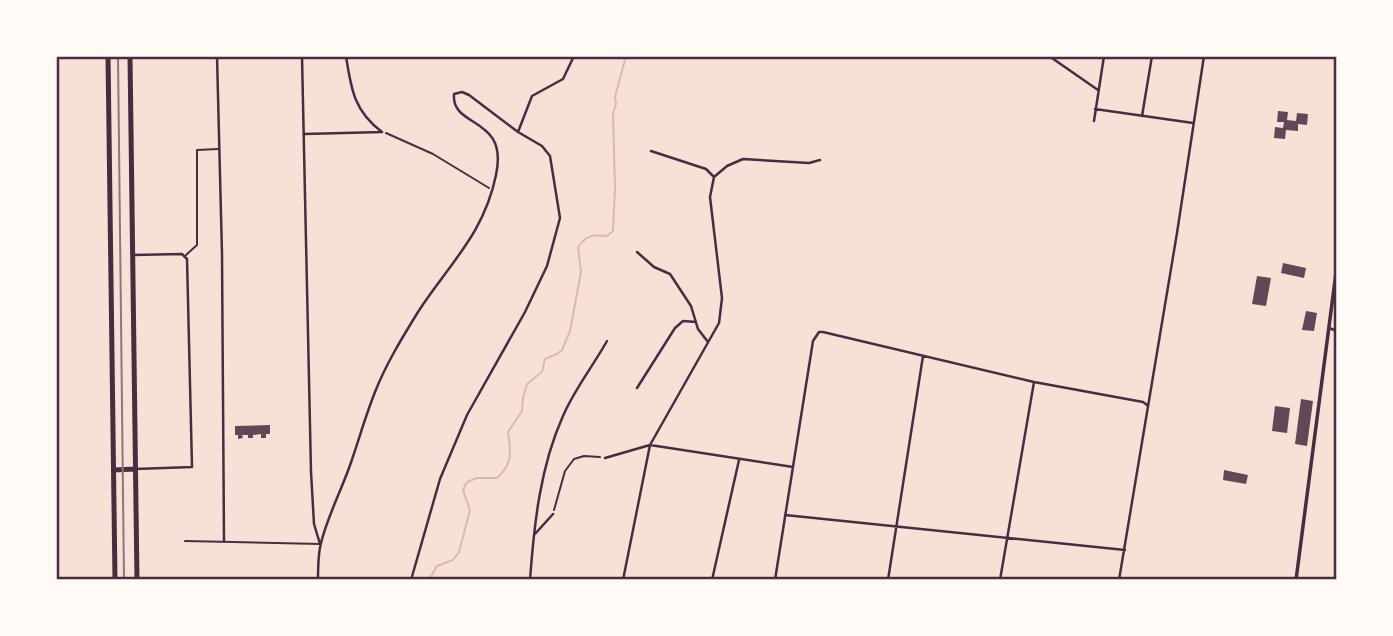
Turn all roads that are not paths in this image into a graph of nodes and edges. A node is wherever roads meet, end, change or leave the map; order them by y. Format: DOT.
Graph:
graph roads {
  1 [pos="108,56"];
  2 [pos="130,56"];
  3 [pos="217,56"];
  4 [pos="302,56"];
  5 [pos="346,56"];
  6 [pos="574,56"];
  7 [pos="1049,56"];
  8 [pos="1104,56"];
  9 [pos="1152,56"];
  10 [pos="1204,56"];
  11 [pos="1098,90"];
  12 [pos="1096,109"];
  13 [pos="1142,116"];
  14 [pos="1094,121"];
  15 [pos="1193,123"];
  16 [pos="518,132"];
  17 [pos="305,134"];
  18 [pos="219,149"];
  19 [pos="651,151"];
  20 [pos="820,160"];
  21 [pos="714,177"];
  22 [pos="637,252"];
  23 [pos="133,255"];
  24 [pos="186,255"];
  25 [pos="1337,265"];
  26 [pos="696,322"];
  27 [pos="1329,328"];
  28 [pos="1337,331"];
  29 [pos="607,341"];
  30 [pos="708,342"];
  31 [pos="923,356"];
  32 [pos="1034,382"];
  33 [pos="637,388"];
  34 [pos="1147,405"];
  35 [pos="650,445"];
  36 [pos="605,458"];
  37 [pos="739,460"];
  38 [pos="793,467"];
  39 [pos="135,469"];
  40 [pos="114,470"];
  41 [pos="552,514"];
  42 [pos="785,516"];
  43 [pos="896,528"];
  44 [pos="535,534"];
  45 [pos="1007,538"];
  46 [pos="185,541"];
  47 [pos="224,541"];
  48 [pos="320,544"];
  49 [pos="1125,550"];
  50 [pos="115,580"];
  51 [pos="136,580"];
  52 [pos="318,580"];
  53 [pos="411,580"];
  54 [pos="530,580"];
  55 [pos="623,580"];
  56 [pos="712,580"];
  57 [pos="775,580"];
  58 [pos="888,580"];
  59 [pos="1000,580"];
  60 [pos="1119,580"];
  61 [pos="1296,580"];
  1 -- 40 [label="main road"];
  2 -- 23 [label="main road"];
  3 -- 18 [label="street"];
  4 -- 17 [label="street"];
  5 -- 17 [label="street"];
  6 -- 16 [label="street"];
  7 -- 11 [label="street"];
  8 -- 11 [label="street"];
  9 -- 13 [label="street"];
  10 -- 15 [label="street"];
  11 -- 12 [label="street"];
  12 -- 13 [label="street"];
  12 -- 14 [label="street"];
  13 -- 15 [label="street"];
  15 -- 34 [label="street"];
  16 -- 48 [label="street"];
  16 -- 53 [label="street"];
  17 -- 48 [label="street"];
  18 -- 24 [label="lane"];
  18 -- 47 [label="street"];
  19 -- 21 [label="street"];
  20 -- 21 [label="street"];
  21 -- 30 [label="street"];
  22 -- 26 [label="street"];
  23 -- 24 [label="street"];
  23 -- 39 [label="main road"];
  24 -- 39 [label="street"];
  25 -- 27 [label="street"];
  26 -- 30 [label="street"];
  26 -- 33 [label="street"];
  27 -- 28 [label="street"];
  27 -- 61 [label="street"];
  29 -- 44 [label="street"];
  30 -- 35 [label="street"];
  31 -- 32 [label="street"];
  31 -- 38 [label="street"];
  31 -- 43 [label="street"];
  32 -- 34 [label="street"];
  32 -- 45 [label="street"];
  34 -- 49 [label="street"];
  35 -- 36 [label="street"];
  35 -- 37 [label="street"];
  35 -- 55 [label="street"];
  37 -- 38 [label="street"];
  37 -- 56 [label="street"];
  38 -- 42 [label="street"];
  39 -- 40 [label="main road"];
  39 -- 51 [label="main road"];
  40 -- 50 [label="main road"];
  41 -- 44 [label="street"];
  42 -- 43 [label="street"];
  42 -- 57 [label="street"];
  43 -- 45 [label="street"];
  43 -- 58 [label="street"];
  44 -- 54 [label="street"];
  45 -- 49 [label="street"];
  45 -- 59 [label="street"];
  46 -- 47 [label="lane"];
  47 -- 48 [label="lane"];
  48 -- 52 [label="street"];
  49 -- 60 [label="street"];
}
